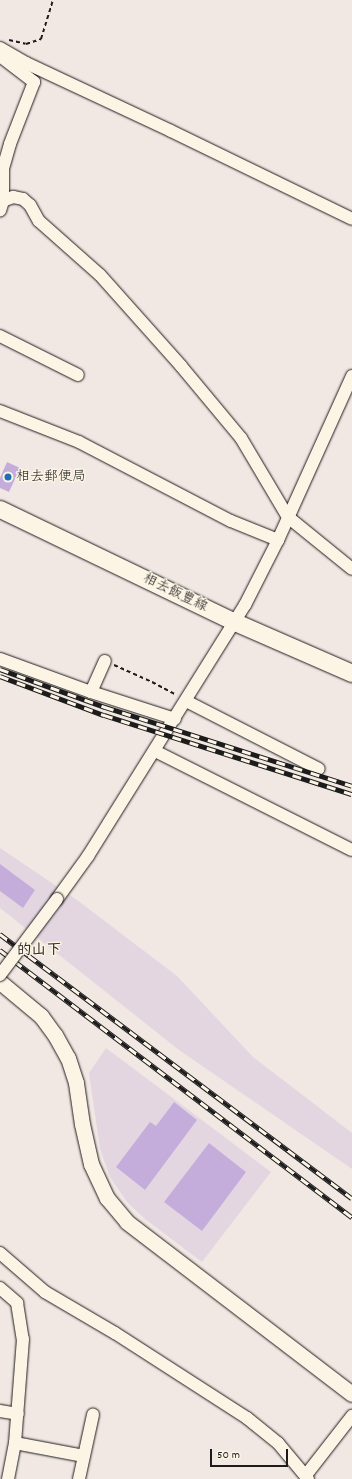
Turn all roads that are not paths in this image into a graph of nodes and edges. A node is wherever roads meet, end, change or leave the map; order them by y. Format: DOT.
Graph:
graph roads {
  1 [pos="3,44"];
  2 [pos="0,56"];
  3 [pos="1,206"];
  4 [pos="352,219"];
  5 [pos="0,336"];
  6 [pos="78,375"];
  7 [pos="352,376"];
  8 [pos="0,411"];
  9 [pos="0,509"];
  10 [pos="288,517"];
  11 [pos="278,540"];
  12 [pos="352,569"];
  13 [pos="235,622"];
  14 [pos="0,659"];
  15 [pos="105,661"];
  16 [pos="352,673"];
  17 [pos="90,692"];
  18 [pos="186,701"];
  19 [pos="175,719"];
  20 [pos="155,751"];
  21 [pos="319,769"];
  22 [pos="352,850"];
  23 [pos="0,975"];
  24 [pos="0,982"];
  25 [pos="0,1254"];
  26 [pos="0,1288"];
  27 [pos="352,1394"];
  28 [pos="0,1411"];
  29 [pos="18,1414"];
  30 [pos="93,1415"];
  31 [pos="352,1416"];
  32 [pos="15,1443"];
  33 [pos="84,1456"];
  34 [pos="307,1477"];
  35 [pos="8,1479"];
  36 [pos="79,1479"];
  1 -- 4 [label="street"];
  2 -- 3 [label="street"];
  3 -- 10 [label="street"];
  5 -- 6 [label="street"];
  7 -- 10 [label="street"];
  8 -- 11 [label="street"];
  9 -- 13 [label="main road, 相去飯豊線"];
  10 -- 11 [label="street"];
  10 -- 12 [label="street"];
  11 -- 13 [label="street"];
  13 -- 16 [label="main road, 相去飯豊線"];
  13 -- 18 [label="street"];
  14 -- 17 [label="street"];
  15 -- 17 [label="street"];
  17 -- 19 [label="street"];
  18 -- 19 [label="street"];
  18 -- 21 [label="street"];
  19 -- 20 [label="street"];
  20 -- 22 [label="street"];
  20 -- 23 [label="street, bridge"];
  24 -- 27 [label="street"];
  25 -- 34 [label="street"];
  26 -- 29 [label="street"];
  28 -- 29 [label="street"];
  29 -- 32 [label="street"];
  30 -- 33 [label="street"];
  31 -- 34 [label="street"];
  32 -- 33 [label="street"];
  32 -- 35 [label="street"];
  33 -- 36 [label="street"];
}
